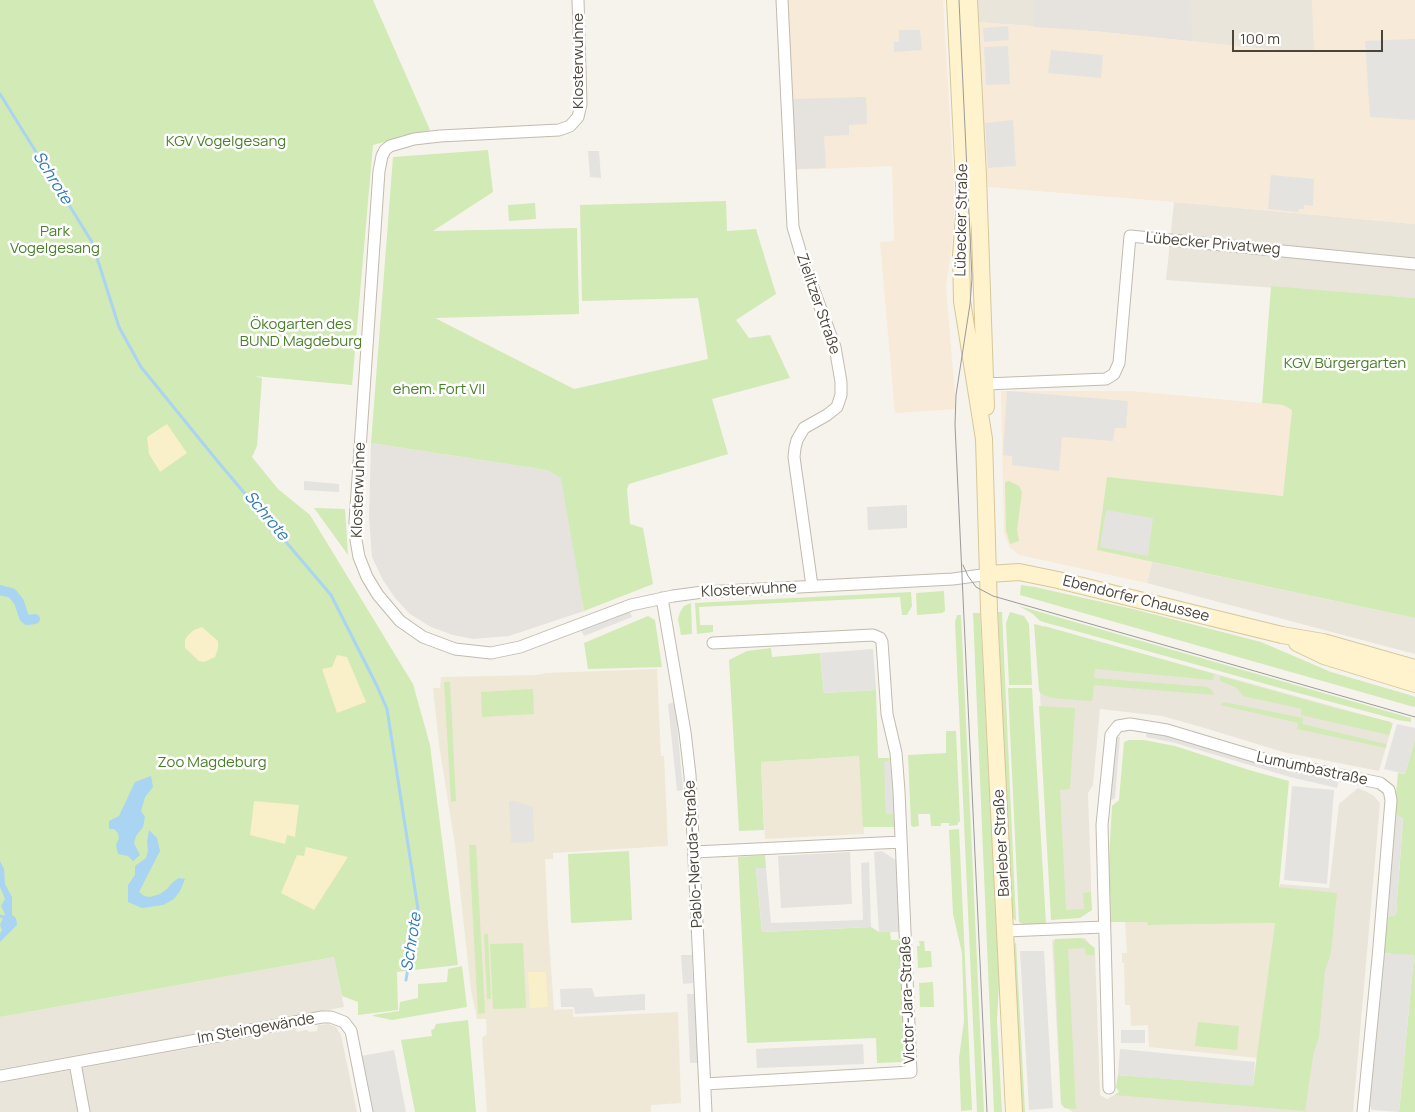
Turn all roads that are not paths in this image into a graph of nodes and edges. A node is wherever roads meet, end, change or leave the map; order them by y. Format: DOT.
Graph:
graph roads {
  1 [pos="578,0"];
  2 [pos="782,0"];
  3 [pos="956,0"];
  4 [pos="969,0"];
  5 [pos="1415,264"];
  6 [pos="986,384"];
  7 [pos="984,439"];
  8 [pos="989,574"];
  9 [pos="812,586"];
  10 [pos="662,598"];
  11 [pos="1282,635"];
  12 [pos="713,643"];
  13 [pos="1415,668"];
  14 [pos="1415,684"];
  15 [pos="901,842"];
  16 [pos="694,852"];
  17 [pos="1104,927"];
  18 [pos="1006,931"];
  19 [pos="75,1063"];
  20 [pos="0,1076"];
  21 [pos="705,1084"];
  22 [pos="1109,1088"];
  23 [pos="84,1112"];
  24 [pos="367,1112"];
  25 [pos="706,1112"];
  26 [pos="1014,1112"];
  27 [pos="1363,1112"];
  1 -- 10 [label="street, Klosterwuhne"];
  2 -- 9 [label="street, Zielitzer Straße"];
  3 -- 7 [label="main road, Lübecker Straße"];
  4 -- 6 [label="main road, Lübecker Straße"];
  5 -- 6 [label="street, Lübecker Privatweg"];
  6 -- 7 [label="main road, Lübecker Straße"];
  7 -- 8 [label="main road, Lübecker Straße"];
  8 -- 9 [label="street, Klosterwuhne"];
  8 -- 11 [label="main road, Ebendorfer Chaussee"];
  8 -- 18 [label="main road, Barleber Straße"];
  9 -- 10 [label="street, Klosterwuhne"];
  10 -- 16 [label="street, Pablo-Neruda-Straße"];
  11 -- 13 [label="main road, Ebendorfer Chaussee"];
  11 -- 14 [label="main road, Ebendorfer Chaussee"];
  12 -- 15 [label="street, Victor-Jara-Straße"];
  15 -- 16 [label="street"];
  15 -- 21 [label="street, Victor-Jara-Straße"];
  16 -- 21 [label="street, Pablo-Neruda-Straße"];
  17 -- 18 [label="street"];
  17 -- 22 [label="street, Lumumbastraße"];
  17 -- 27 [label="street, Lumumbastraße"];
  18 -- 26 [label="main road, Barleber Straße"];
  19 -- 20 [label="street, Im Steingewände"];
  19 -- 23 [label="street"];
  19 -- 24 [label="street, Im Steingewände"];
  21 -- 25 [label="street, Pablo-Neruda-Straße"];
}
